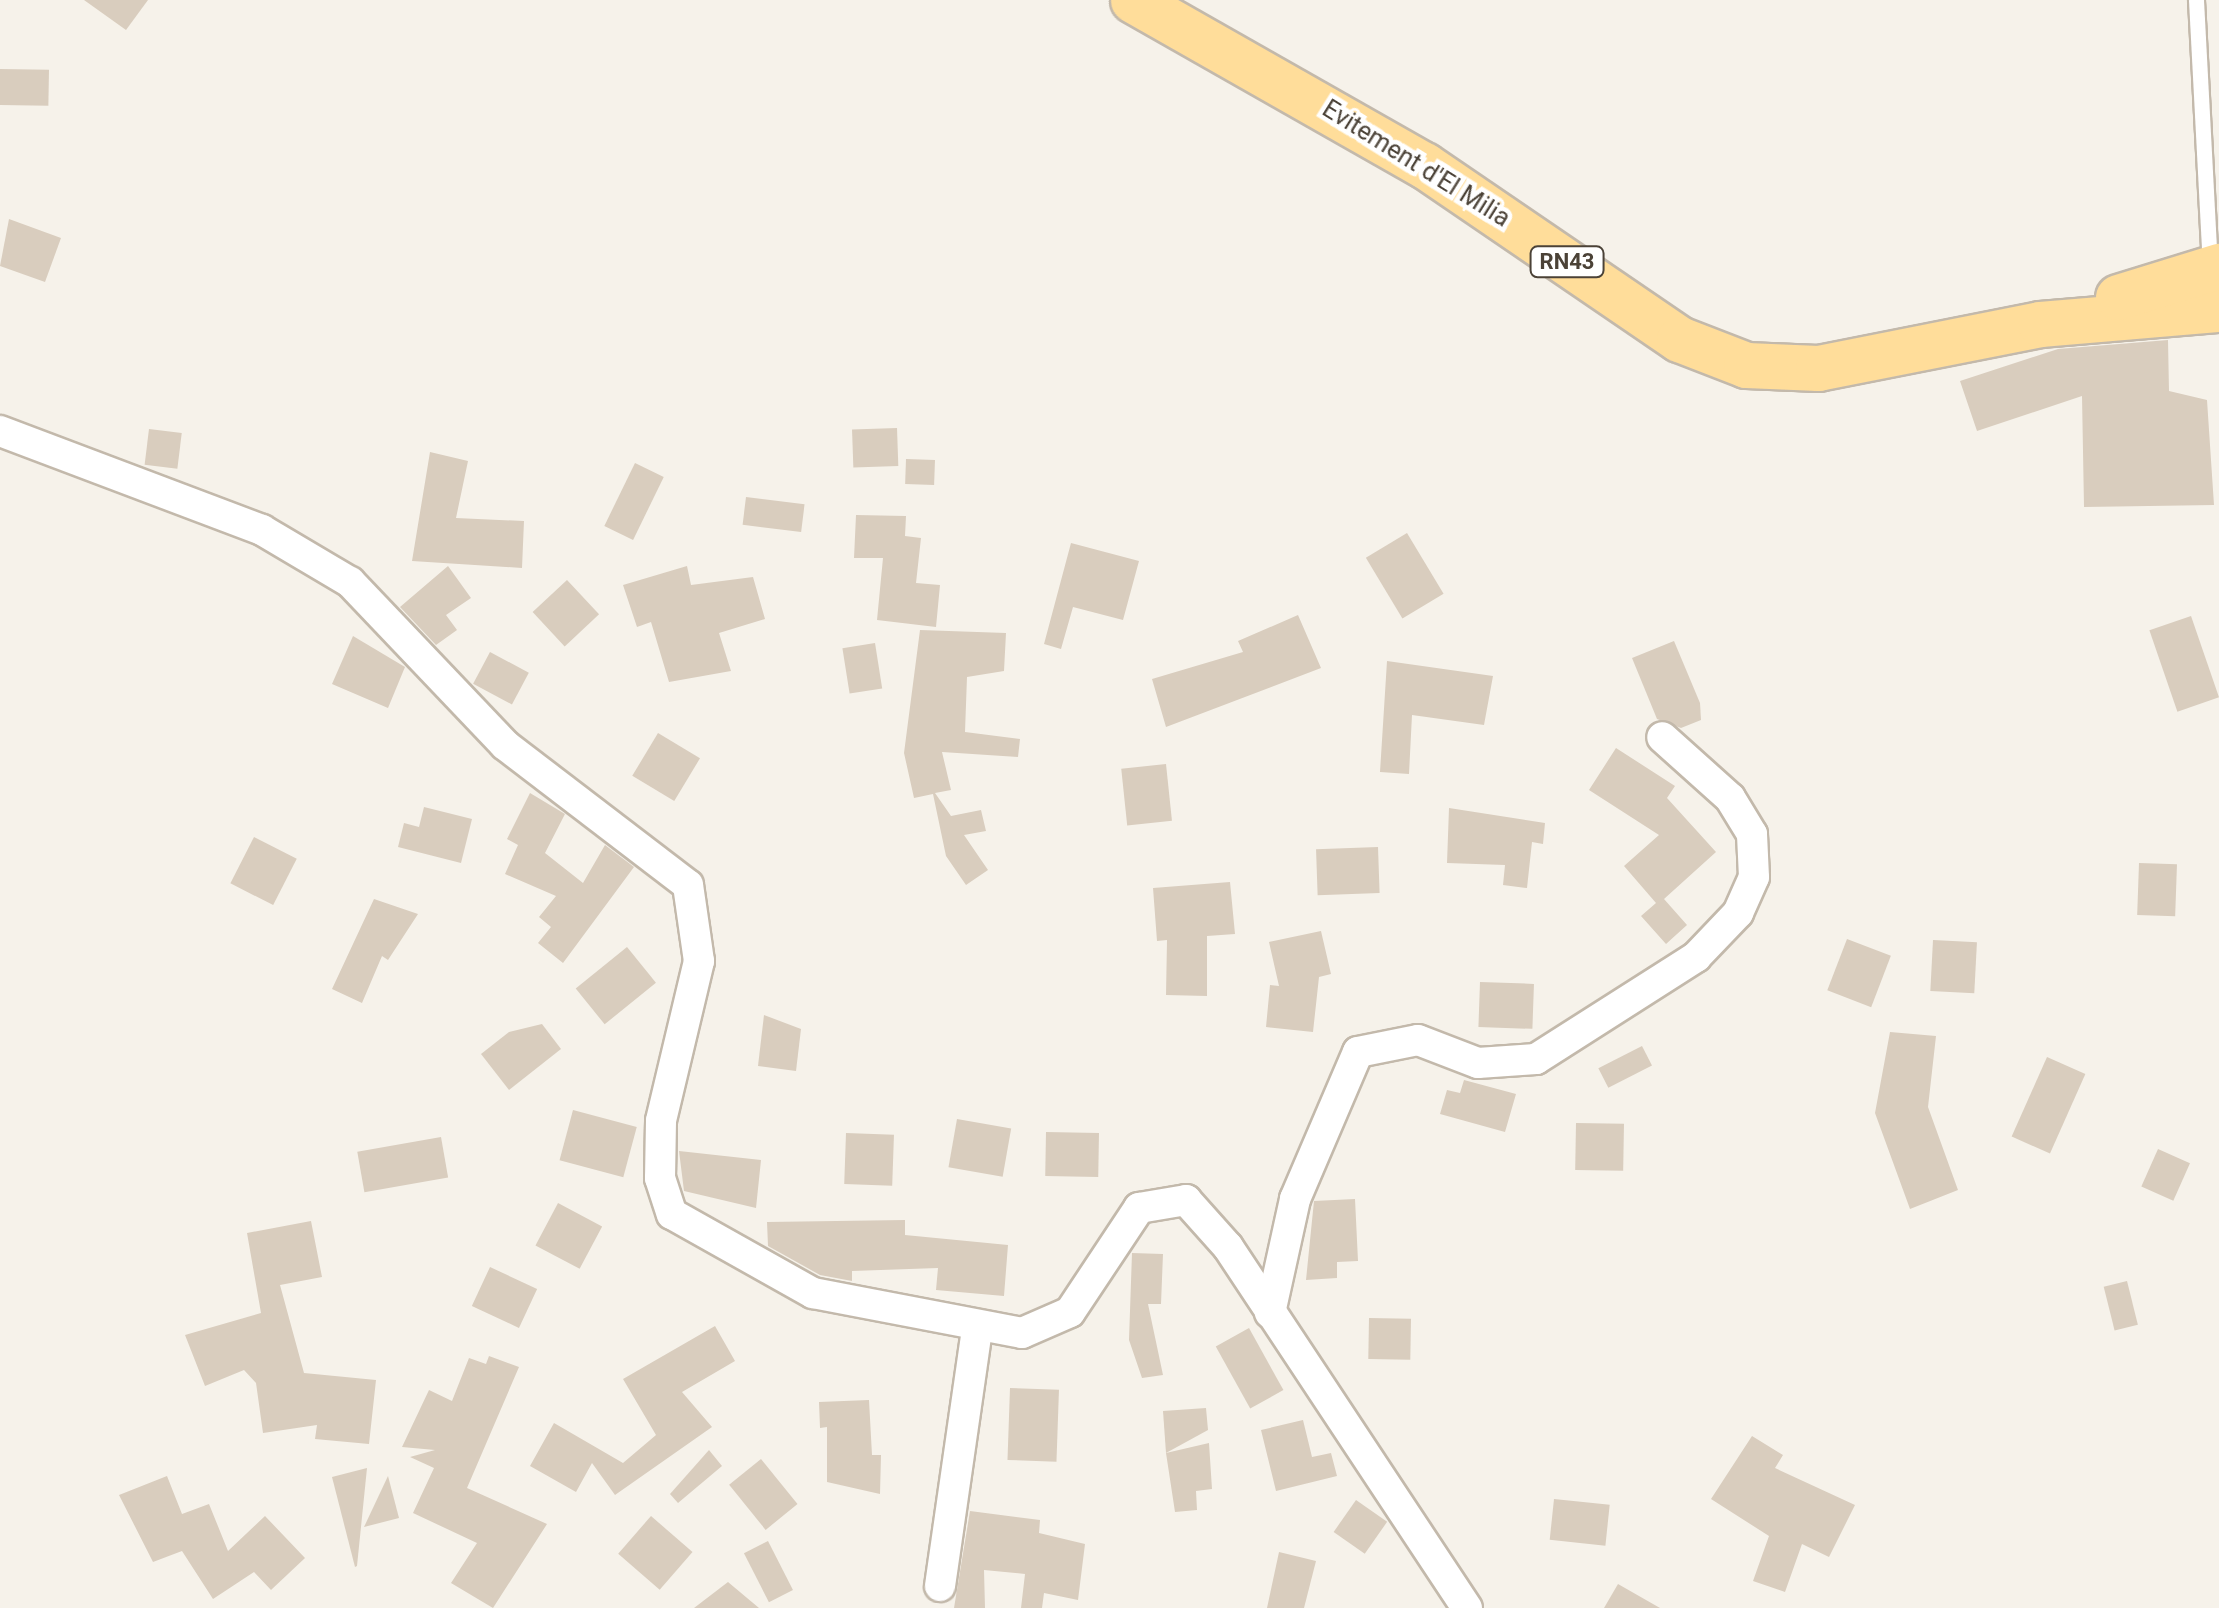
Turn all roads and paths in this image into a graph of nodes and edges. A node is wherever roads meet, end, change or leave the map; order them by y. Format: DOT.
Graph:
graph roads {
  1 [pos="1133,0"];
  2 [pos="2196,0"];
  3 [pos="2216,281"];
  4 [pos="0,431"];
  5 [pos="1662,737"];
  6 [pos="1270,1313"];
  7 [pos="977,1328"];
  8 [pos="940,1586"];
  9 [pos="1467,1608"];
  1 -- 3 [label="main road, Evitement d'El Milia / RN43"];
  2 -- 3 [label="lane"];
  4 -- 7 [label="street"];
  5 -- 6 [label="street"];
  6 -- 7 [label="street"];
  6 -- 9 [label="street"];
  7 -- 8 [label="street"];
}
